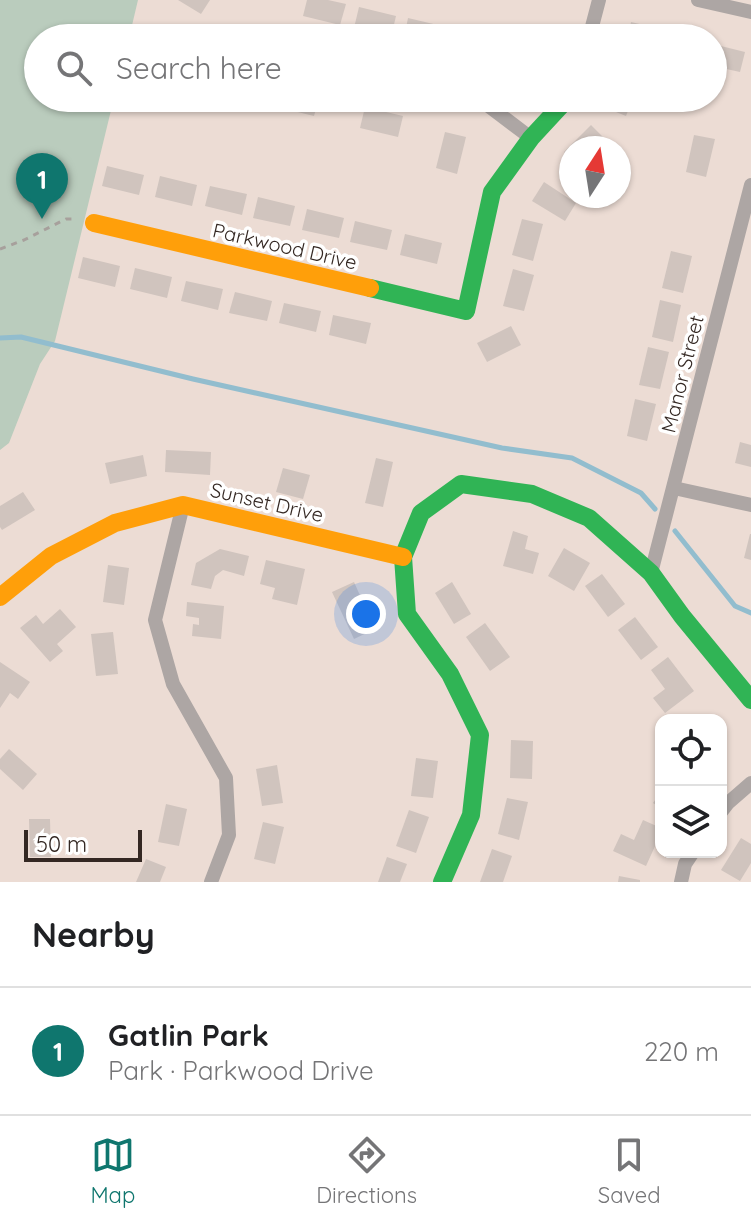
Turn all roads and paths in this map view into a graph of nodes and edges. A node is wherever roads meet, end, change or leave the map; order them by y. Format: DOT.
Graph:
graph roads {
  1 [pos="599,0"];
  2 [pos="698,0"];
  3 [pos="751,12"];
  4 [pos="593,24"];
  5 [pos="497,112"];
  6 [pos="555,112"];
  7 [pos="531,138"];
  8 [pos="751,185"];
  9 [pos="86,221"];
  10 [pos="0,249"];
  11 [pos="735,250"];
  12 [pos="751,254"];
  13 [pos="674,488"];
  14 [pos="183,505"];
  15 [pos="751,505"];
  16 [pos="403,557"];
  17 [pos="651,573"];
  18 [pos="0,597"];
  19 [pos="751,700"];
  20 [pos="751,783"];
  21 [pos="727,804"];
  22 [pos="689,858"];
  23 [pos="211,882"];
  24 [pos="442,882"];
  25 [pos="681,882"];
  1 -- 4 [label="street"];
  2 -- 3 [label="street"];
  5 -- 7 [label="street"];
  6 -- 7 [label="street"];
  7 -- 9 [label="street, Parkwood Drive"];
  8 -- 11 [label="street, Manor Street"];
  9 -- 10 [label="path"];
  11 -- 12 [label="street"];
  11 -- 13 [label="street, Manor Street"];
  13 -- 15 [label="street"];
  13 -- 17 [label="street, Manor Street"];
  14 -- 16 [label="street, Sunset Drive"];
  14 -- 18 [label="street, Sunset Drive"];
  14 -- 23 [label="street"];
  16 -- 17 [label="street"];
  16 -- 24 [label="street"];
  17 -- 19 [label="street"];
  20 -- 21 [label="street"];
  22 -- 25 [label="street"];
}
